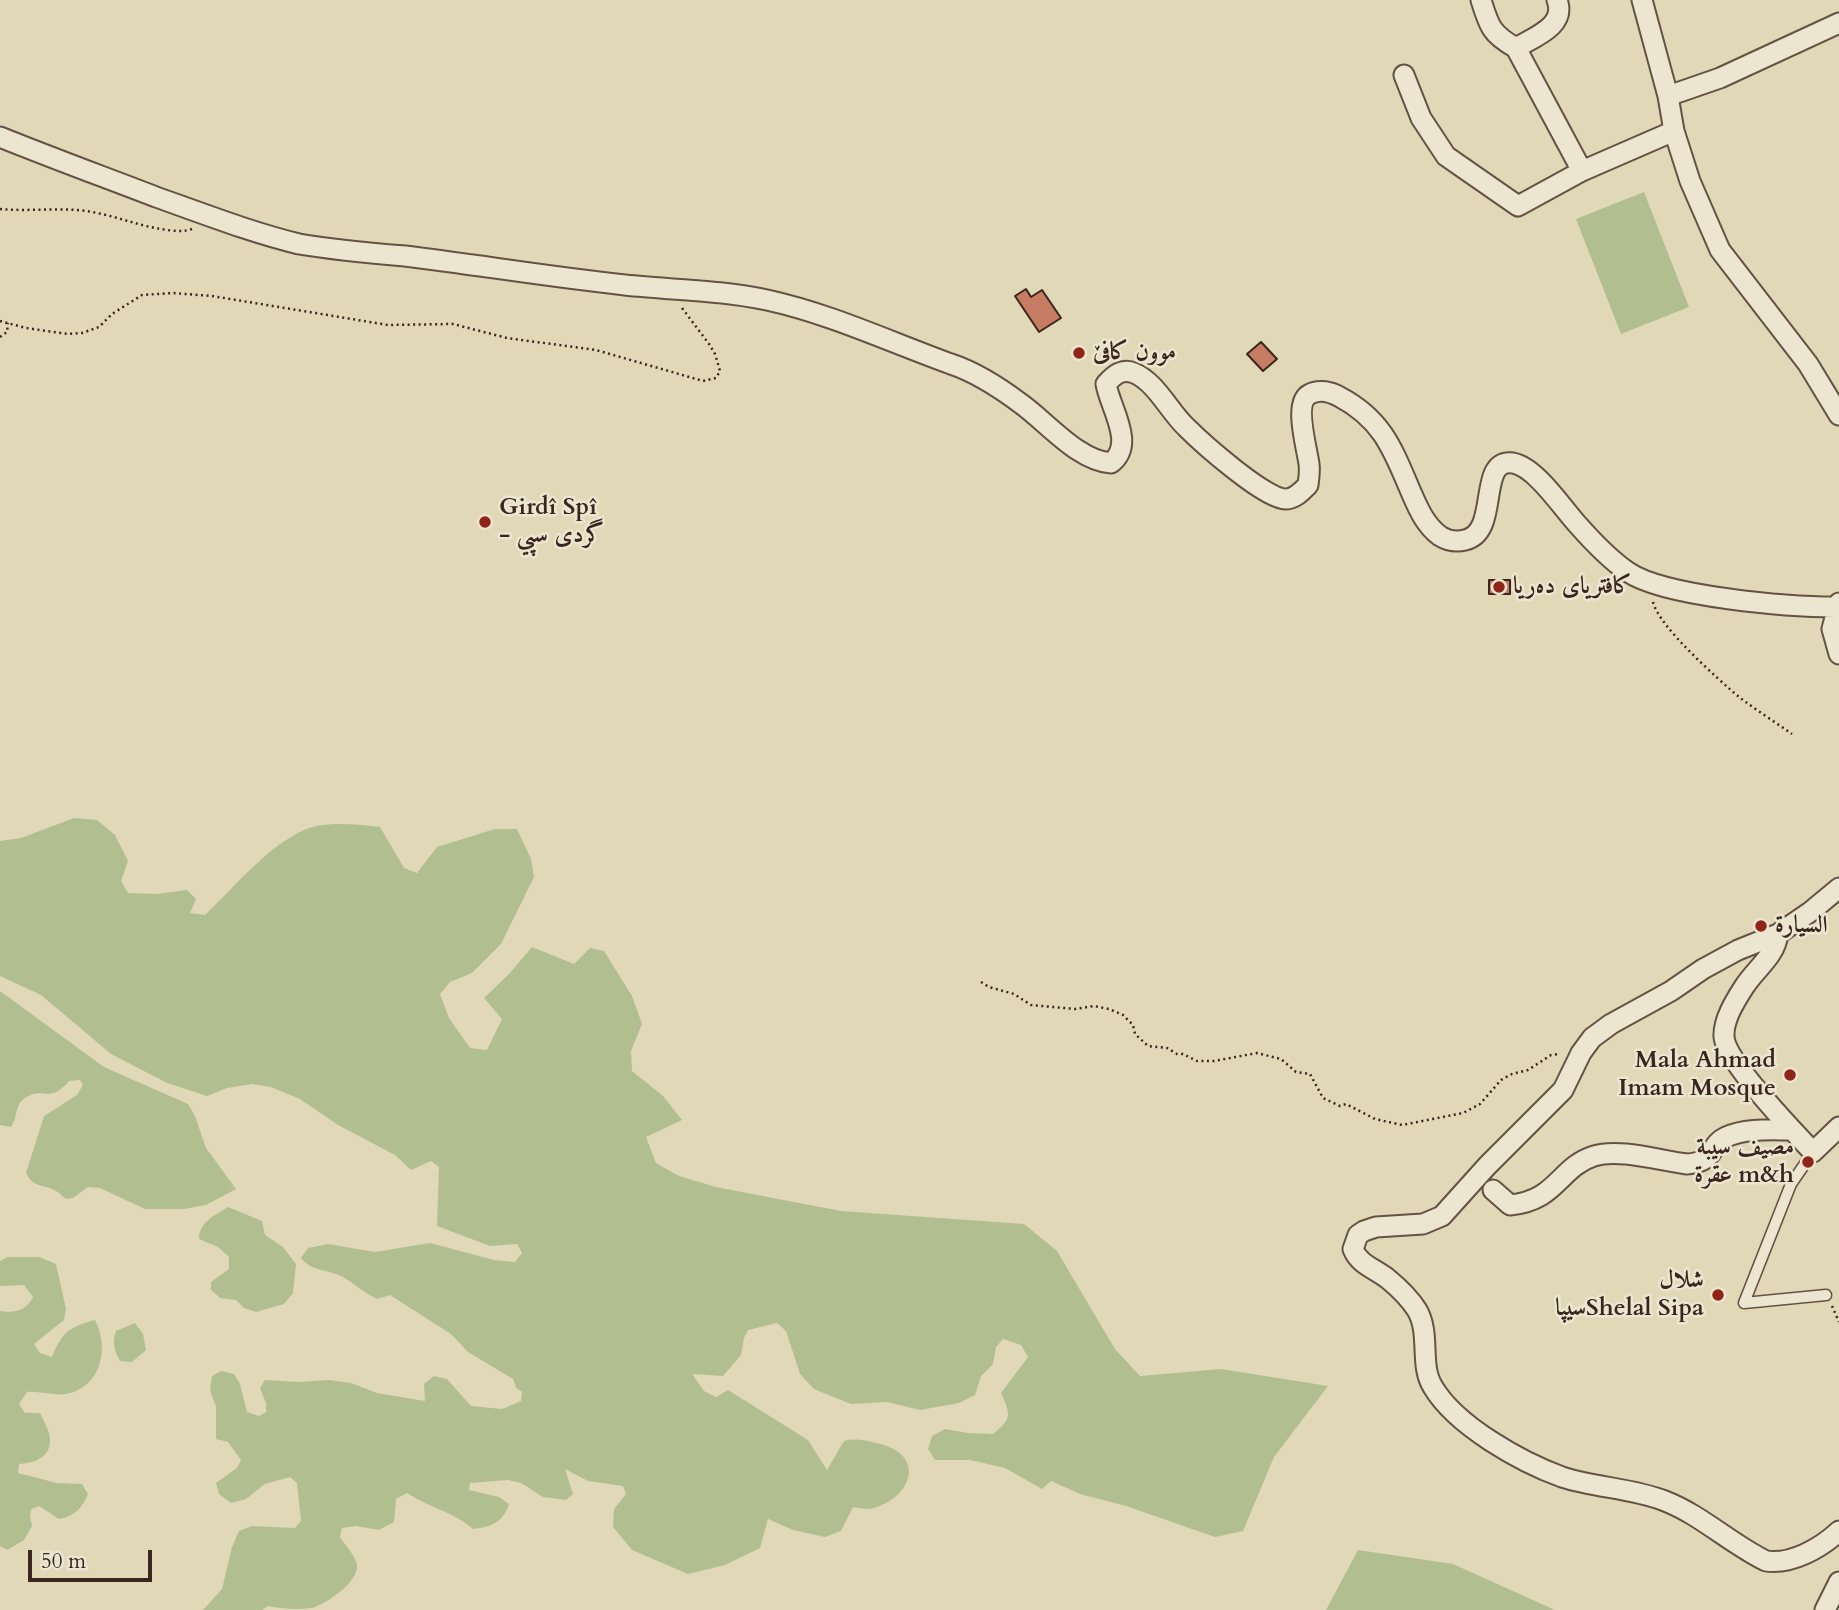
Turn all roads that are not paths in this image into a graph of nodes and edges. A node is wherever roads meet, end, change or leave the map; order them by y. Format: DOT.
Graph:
graph roads {
  1 [pos="1481,0"];
  2 [pos="1557,0"];
  3 [pos="1643,0"];
  4 [pos="1838,27"];
  5 [pos="1516,48"];
  6 [pos="1404,75"];
  7 [pos="1668,96"];
  8 [pos="1674,131"];
  9 [pos="0,137"];
  10 [pos="1582,171"];
  11 [pos="1839,415"];
  12 [pos="1838,605"];
  13 [pos="1839,654"];
  14 [pos="1839,888"];
  15 [pos="1778,934"];
  16 [pos="1839,1127"];
  17 [pos="1792,1129"];
  18 [pos="1814,1152"];
  19 [pos="1493,1190"];
  20 [pos="1826,1295"];
  21 [pos="1839,1531"];
  22 [pos="1839,1582"];
  23 [pos="1825,1610"];
  1 -- 5 [label="street"];
  2 -- 5 [label="street"];
  3 -- 7 [label="street"];
  4 -- 7 [label="street"];
  5 -- 10 [label="street"];
  6 -- 10 [label="street"];
  7 -- 8 [label="street"];
  8 -- 10 [label="street"];
  8 -- 11 [label="street"];
  9 -- 12 [label="street"];
  12 -- 13 [label="street"];
  14 -- 15 [label="street"];
  15 -- 17 [label="street"];
  15 -- 21 [label="street"];
  16 -- 18 [label="street"];
  17 -- 18 [label="street"];
  17 -- 19 [label="street"];
  18 -- 20 [label="lane"];
  22 -- 23 [label="street"];
}
